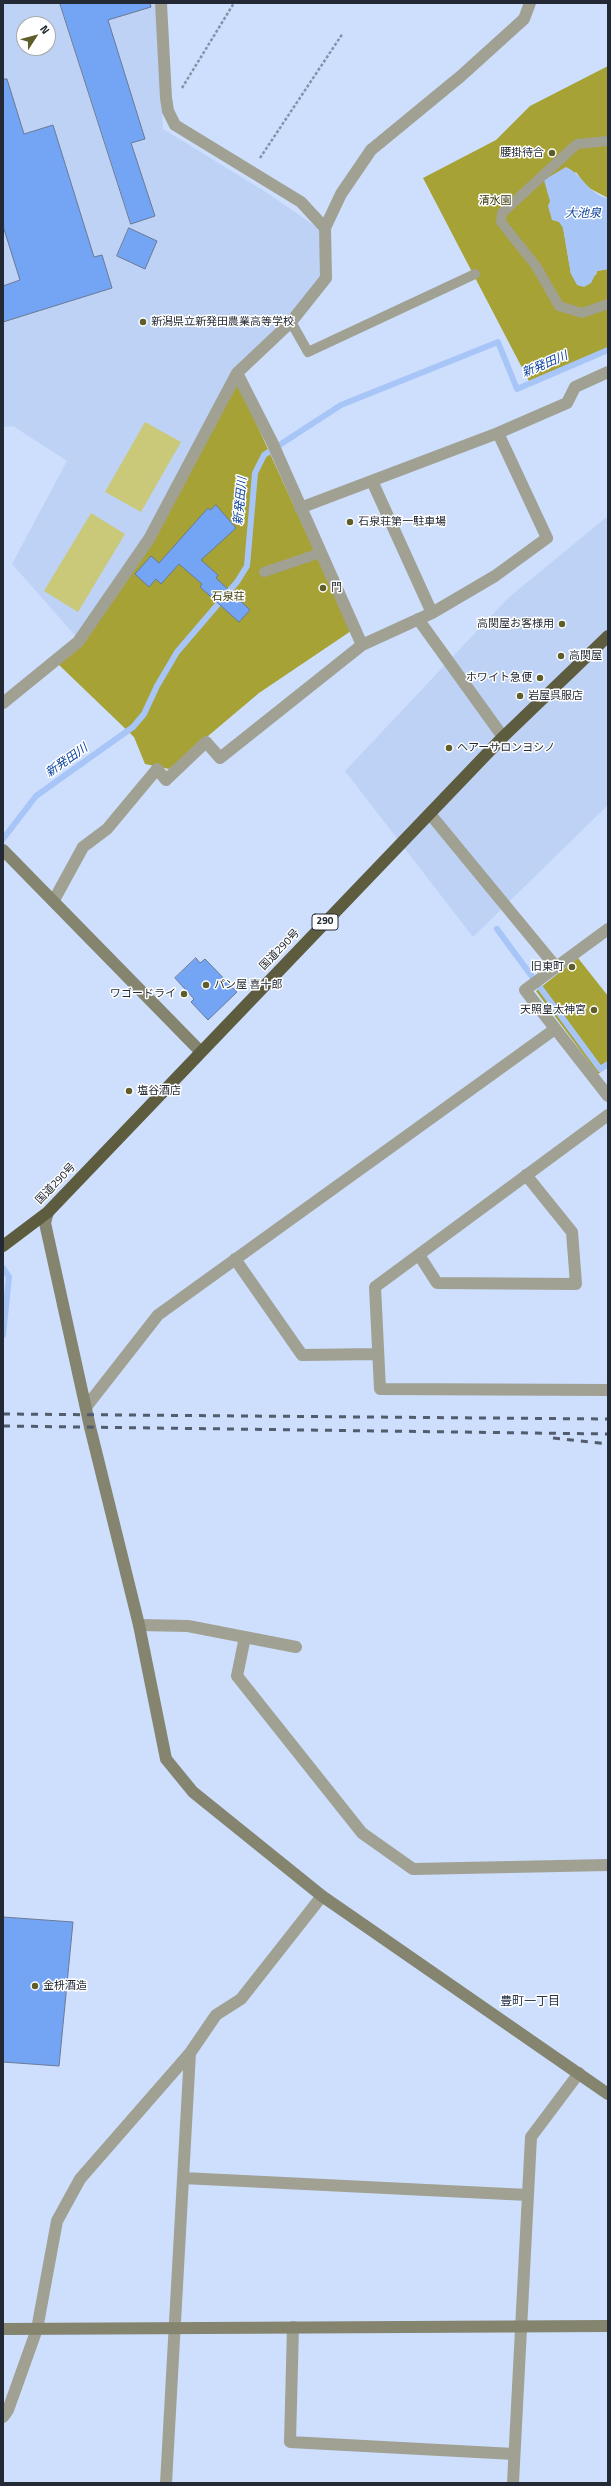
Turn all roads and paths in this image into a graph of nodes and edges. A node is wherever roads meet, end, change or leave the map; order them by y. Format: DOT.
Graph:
graph roads {
  1 [pos="161,3"];
  2 [pos="234,3"];
  3 [pos="530,3"];
  4 [pos="343,33"];
  5 [pos="168,111"];
  6 [pos="608,141"];
  7 [pos="251,172"];
  8 [pos="325,228"];
  9 [pos="475,274"];
  10 [pos="608,304"];
  11 [pos="292,322"];
  12 [pos="608,372"];
  13 [pos="237,373"];
  14 [pos="498,433"];
  15 [pos="372,481"];
  16 [pos="300,508"];
  17 [pos="320,552"];
  18 [pos="264,572"];
  19 [pos="432,613"];
  20 [pos="418,619"];
  21 [pos="608,636"];
  22 [pos="362,645"];
  23 [pos="3,703"];
  24 [pos="503,737"];
  25 [pos="430,814"];
  26 [pos="5,851"];
  27 [pos="54,900"];
  28 [pos="608,929"];
  29 [pos="556,967"];
  30 [pos="555,1029"];
  31 [pos="200,1051"];
  32 [pos="608,1096"];
  33 [pos="608,1115"];
  34 [pos="526,1175"];
  35 [pos="48,1212"];
  36 [pos="3,1246"];
  37 [pos="419,1255"];
  38 [pos="235,1259"];
  39 [pos="378,1354"];
  40 [pos="608,1390"];
  41 [pos="86,1407"];
  42 [pos="139,1625"];
  43 [pos="245,1637"];
  44 [pos="296,1647"];
  45 [pos="608,1865"];
  46 [pos="322,1896"];
  47 [pos="190,2053"];
  48 [pos="579,2073"];
  49 [pos="608,2094"];
  50 [pos="183,2178"];
  51 [pos="528,2195"];
  52 [pos="608,2326"];
  53 [pos="174,2327"];
  54 [pos="293,2327"];
  55 [pos="521,2327"];
  56 [pos="3,2329"];
  57 [pos="37,2329"];
  58 [pos="3,2417"];
  59 [pos="514,2454"];
  60 [pos="166,2483"];
  61 [pos="513,2483"];
  1 -- 5 [label="street"];
  2 -- 5 [label="path"];
  3 -- 8 [label="street"];
  4 -- 7 [label="path"];
  5 -- 7 [label="street"];
  6 -- 10 [label="lane"];
  7 -- 8 [label="street"];
  8 -- 11 [label="street"];
  9 -- 11 [label="lane"];
  11 -- 13 [label="street"];
  12 -- 14 [label="street"];
  13 -- 16 [label="street"];
  13 -- 23 [label="street"];
  14 -- 15 [label="street"];
  14 -- 19 [label="street"];
  15 -- 16 [label="street"];
  15 -- 19 [label="street"];
  16 -- 17 [label="street"];
  17 -- 18 [label="lane"];
  17 -- 22 [label="street"];
  19 -- 20 [label="street"];
  20 -- 22 [label="street"];
  20 -- 24 [label="street"];
  21 -- 24 [label="highway, 国道290号 / 290"];
  22 -- 27 [label="street"];
  24 -- 25 [label="highway, 国道290号 / 290"];
  25 -- 29 [label="street"];
  25 -- 31 [label="highway, 国道290号 / 290"];
  26 -- 27 [label="street"];
  27 -- 31 [label="street"];
  28 -- 29 [label="street"];
  29 -- 30 [label="street"];
  30 -- 32 [label="street"];
  30 -- 38 [label="street"];
  31 -- 35 [label="highway, 国道290号 / 290"];
  33 -- 34 [label="street"];
  34 -- 37 [label="street"];
  34 -- 37 [label="street"];
  35 -- 36 [label="highway, 国道290号 / 290"];
  35 -- 41 [label="street"];
  37 -- 39 [label="street"];
  38 -- 39 [label="street"];
  38 -- 41 [label="street"];
  39 -- 40 [label="street"];
  41 -- 42 [label="street"];
  42 -- 43 [label="street"];
  42 -- 46 [label="street"];
  43 -- 44 [label="street"];
  43 -- 45 [label="street"];
  46 -- 47 [label="street"];
  46 -- 48 [label="street"];
  47 -- 50 [label="street"];
  47 -- 57 [label="street"];
  48 -- 49 [label="street"];
  48 -- 51 [label="street"];
  50 -- 51 [label="street"];
  50 -- 53 [label="street"];
  51 -- 55 [label="street"];
  52 -- 55 [label="street"];
  53 -- 54 [label="street"];
  53 -- 57 [label="street"];
  53 -- 60 [label="street"];
  54 -- 55 [label="street"];
  54 -- 59 [label="street"];
  55 -- 59 [label="street"];
  56 -- 57 [label="street"];
  57 -- 58 [label="street"];
  59 -- 61 [label="street"];
}
